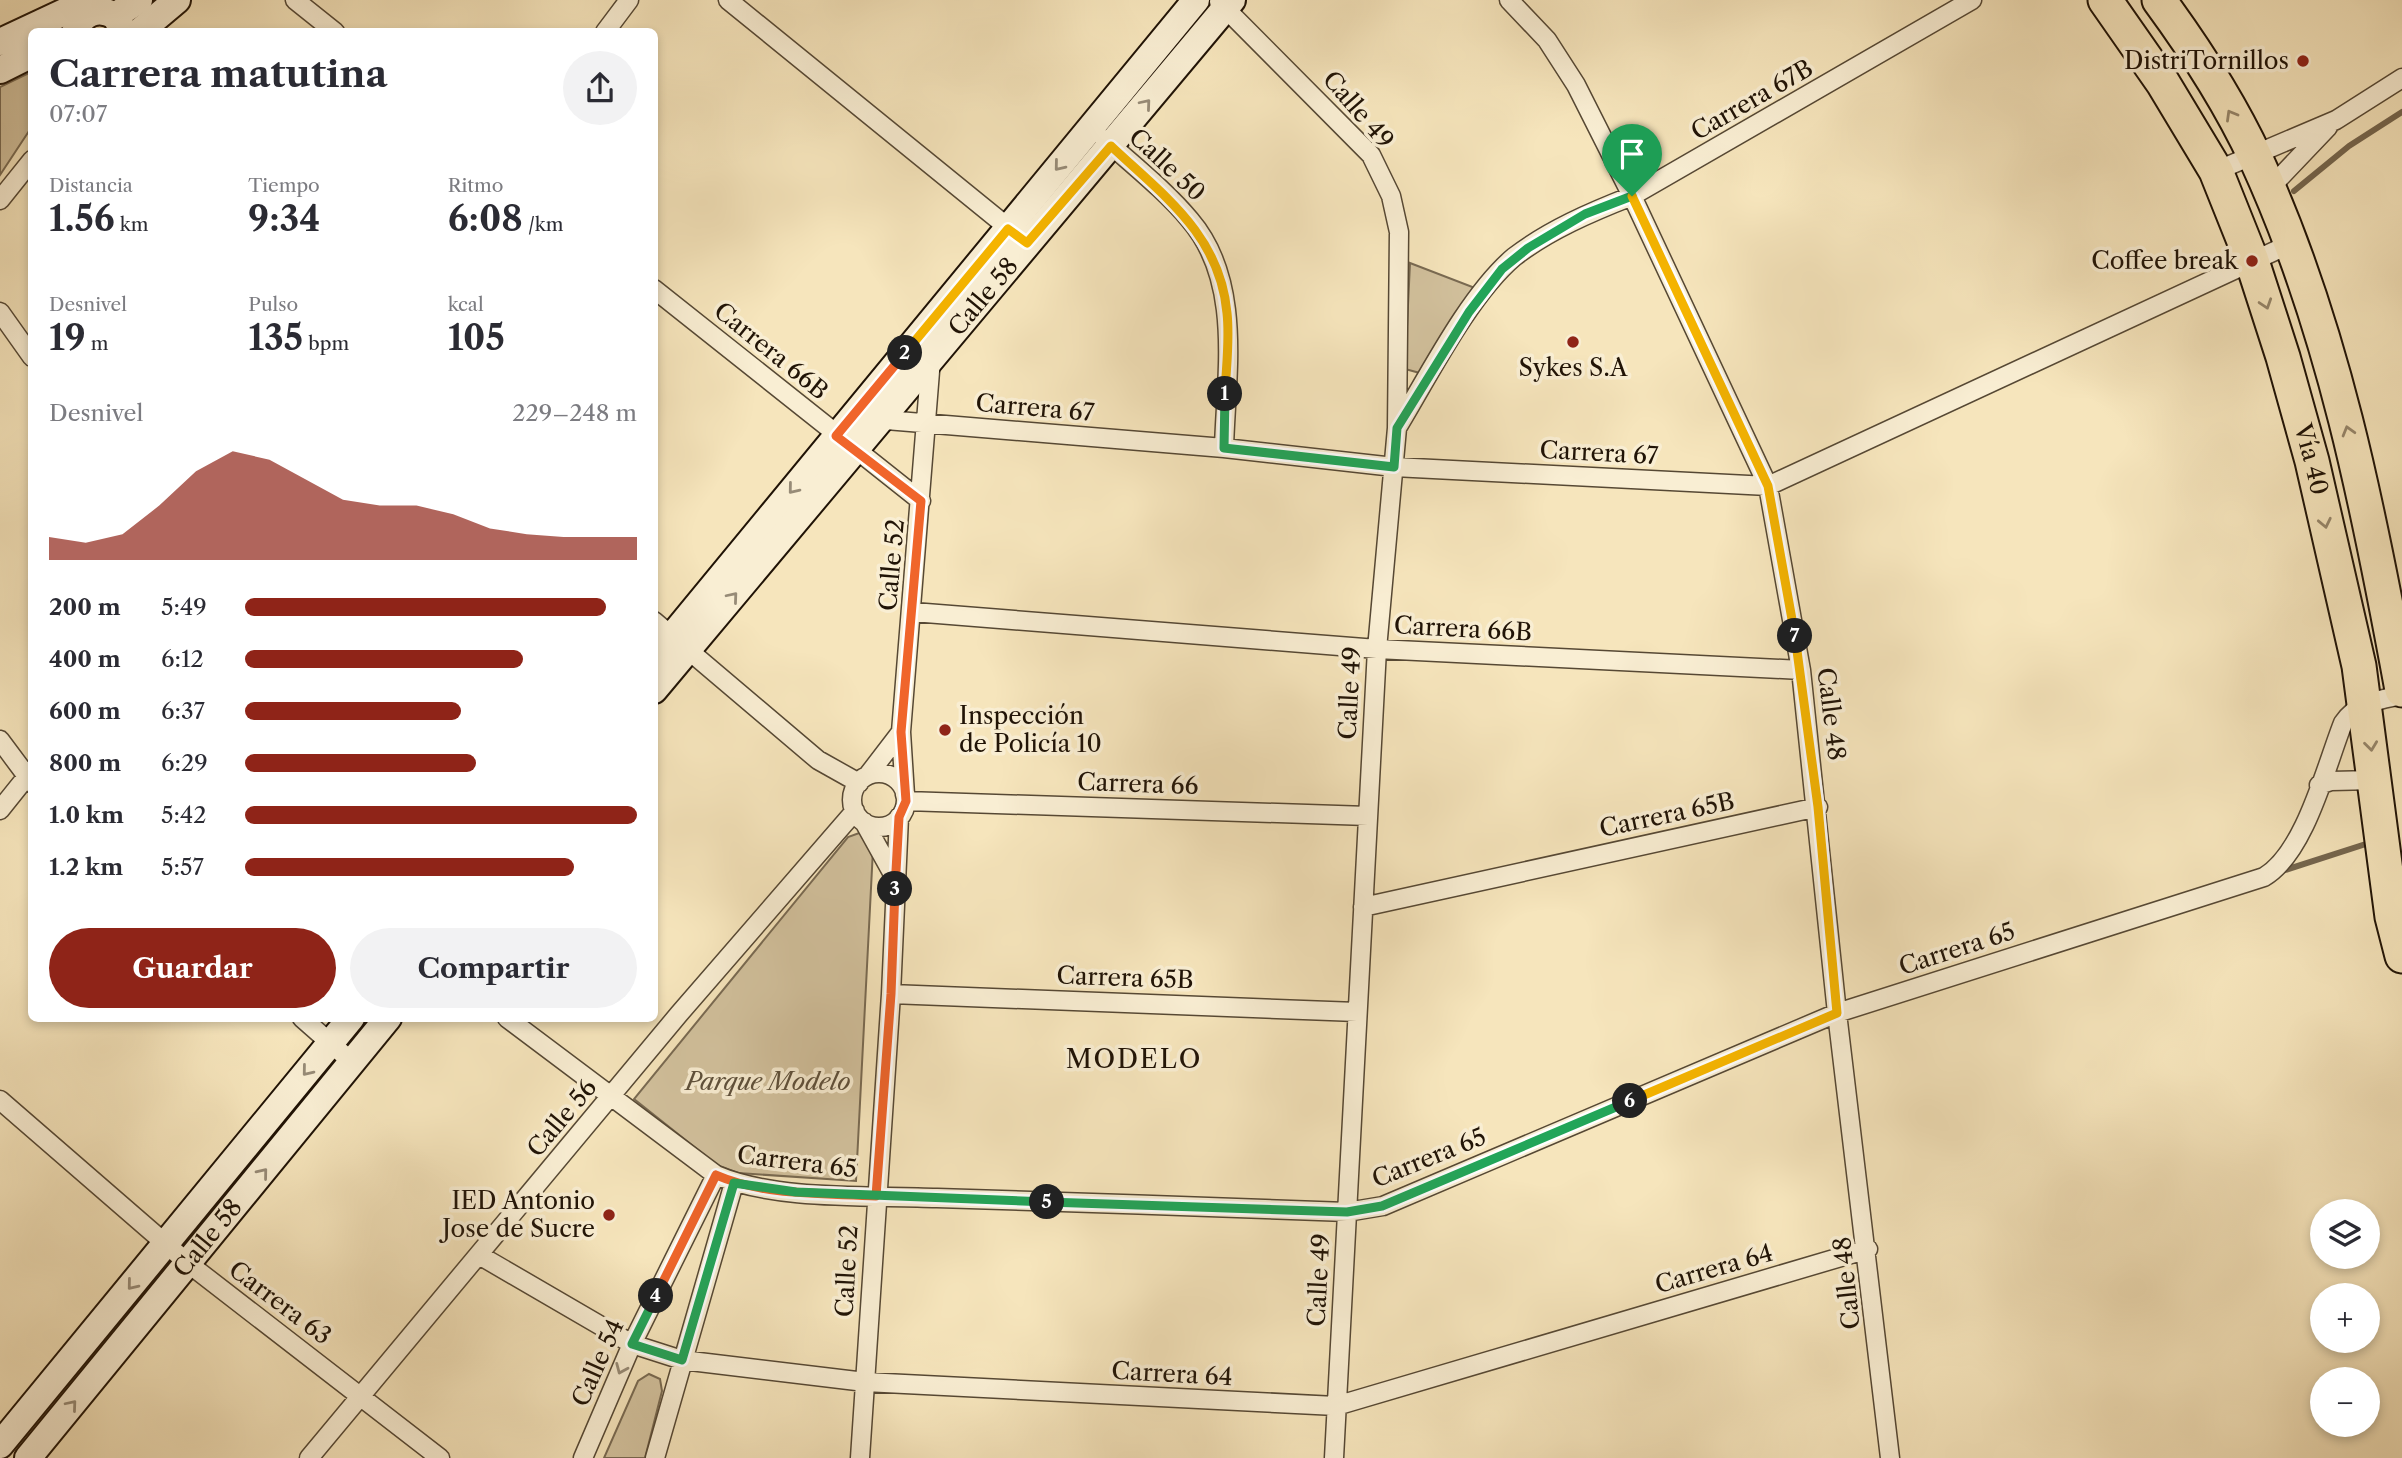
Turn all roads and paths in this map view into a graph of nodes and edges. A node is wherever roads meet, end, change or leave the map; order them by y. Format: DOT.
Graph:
graph roads {
  1 [pos="139,0"];
  2 [pos="177,0"];
  3 [pos="295,0"];
  4 [pos="629,0"];
  5 [pos="728,0"];
  6 [pos="1196,0"];
  7 [pos="1509,0"];
  8 [pos="1972,0"];
  9 [pos="2105,0"];
  10 [pos="2159,0"];
  11 [pos="1225,3"];
  12 [pos="82,14"];
  13 [pos="120,24"];
  14 [pos="32,28"];
  15 [pos="144,28"];
  16 [pos="330,28"];
  17 [pos="608,28"];
  18 [pos="28,30"];
  19 [pos="0,42"];
  20 [pos="28,56"];
  21 [pos="0,70"];
  22 [pos="2402,78"];
  23 [pos="2336,120"];
  24 [pos="1091,128"];
  25 [pos="1111,146"];
  26 [pos="2254,155"];
  27 [pos="28,165"];
  28 [pos="2216,171"];
  29 [pos="2269,189"];
  30 [pos="1632,196"];
  31 [pos="0,200"];
  32 [pos="1017,236"];
  33 [pos="2292,243"];
  34 [pos="2252,261"];
  35 [pos="658,292"];
  36 [pos="0,312"];
  37 [pos="28,351"];
  38 [pos="931,359"];
  39 [pos="882,420"];
  40 [pos="926,423"];
  41 [pos="1397,428"];
  42 [pos="848,435"];
  43 [pos="1224,448"];
  44 [pos="1394,467"];
  45 [pos="1768,486"];
  46 [pos="921,501"];
  47 [pos="912,612"];
  48 [pos="2396,615"];
  49 [pos="672,635"];
  50 [pos="1377,649"];
  51 [pos="658,652"];
  52 [pos="1801,670"];
  53 [pos="658,678"];
  54 [pos="2402,690"];
  55 [pos="2402,695"];
  56 [pos="2366,703"];
  57 [pos="901,732"];
  58 [pos="0,740"];
  59 [pos="818,760"];
  60 [pos="28,776"];
  61 [pos="28,778"];
  62 [pos="863,779"];
  63 [pos="2375,784"];
  64 [pos="2319,785"];
  65 [pos="903,805"];
  66 [pos="1818,807"];
  67 [pos="0,810"];
  68 [pos="857,813"];
  69 [pos="1368,816"];
  70 [pos="895,877"];
  71 [pos="1363,907"];
  72 [pos="2402,956"];
  73 [pos="891,994"];
  74 [pos="1357,1012"];
  75 [pos="1837,1013"];
  76 [pos="306,1022"];
  77 [pos="347,1022"];
  78 [pos="385,1022"];
  79 [pos="512,1022"];
  80 [pos="329,1043"];
  81 [pos="352,1062"];
  82 [pos="612,1098"];
  83 [pos="0,1100"];
  84 [pos="716,1175"];
  85 [pos="734,1183"];
  86 [pos="876,1196"];
  87 [pos="1347,1212"];
  88 [pos="165,1244"];
  89 [pos="1868,1249"];
  90 [pos="479,1255"];
  91 [pos="189,1264"];
  92 [pos="632,1344"];
  93 [pos="682,1360"];
  94 [pos="865,1382"];
  95 [pos="362,1396"];
  96 [pos="1336,1406"];
  97 [pos="0,1445"];
  98 [pos="18,1458"];
  99 [pos="28,1458"];
  100 [pos="309,1458"];
  101 [pos="440,1458"];
  102 [pos="583,1458"];
  103 [pos="655,1458"];
  104 [pos="860,1458"];
  105 [pos="1334,1458"];
  106 [pos="1890,1458"];
  1 -- 13 [label="street"];
  2 -- 15 [label="street"];
  3 -- 16 [label="street"];
  4 -- 17 [label="street"];
  5 -- 32 [label="street"];
  6 -- 24 [label="street, Calle 58"];
  7 -- 30 [label="street, Calle 48"];
  8 -- 30 [label="street, Carrera 67B"];
  9 -- 28 [label="highway, Vía 40"];
  26 -- 10 [label="highway, Vía 40, one-way"];
  25 -- 11 [label="street, Calle 58, one-way"];
  11 -- 41 [label="street, Calle 49"];
  12 -- 13 [label="street"];
  12 -- 14 [label="street"];
  18 -- 19 [label="street"];
  20 -- 21 [label="street"];
  22 -- 23 [label="street"];
  23 -- 26 [label="street"];
  23 -- 29 [label="street"];
  24 -- 25 [label="street, Calle 50"];
  24 -- 32 [label="street, Calle 58, one-way"];
  25 -- 32 [label="street, Calle 58"];
  25 -- 43 [label="street, Calle 50"];
  26 -- 28 [label="street"];
  26 -- 29 [label="highway, Vía 40"];
  27 -- 31 [label="street"];
  28 -- 34 [label="highway, Vía 40"];
  29 -- 33 [label="highway, Vía 40"];
  30 -- 41 [label="street, Carrera 67B"];
  30 -- 45 [label="street, Calle 48"];
  32 -- 38 [label="street, Calle 58"];
  32 -- 42 [label="street, Calle 58"];
  33 -- 34 [label="street, Carrera 67"];
  48 -- 33 [label="highway, Vía 40, one-way"];
  34 -- 45 [label="street, Carrera 67"];
  34 -- 56 [label="highway, Vía 40, one-way"];
  35 -- 42 [label="street, Carrera 66B"];
  36 -- 37 [label="street"];
  38 -- 39 [label="street, Calle 58"];
  38 -- 40 [label="street, Calle 52"];
  39 -- 40 [label="street, Carrera 67"];
  39 -- 42 [label="street, Calle 58"];
  40 -- 43 [label="street, Carrera 67"];
  40 -- 46 [label="street, Calle 52"];
  41 -- 44 [label="street, Calle 49"];
  42 -- 46 [label="street"];
  42 -- 49 [label="street, Calle 58"];
  43 -- 44 [label="street, Carrera 67"];
  44 -- 45 [label="street, Carrera 67"];
  44 -- 50 [label="street, Calle 49"];
  45 -- 52 [label="street, Calle 48"];
  46 -- 47 [label="street, Calle 52"];
  47 -- 50 [label="street, Carrera 66B"];
  47 -- 57 [label="street, Calle 52"];
  48 -- 54 [label="highway, Vía 40"];
  49 -- 51 [label="street, Calle 58"];
  49 -- 53 [label="street, Calle 58"];
  49 -- 59 [label="street"];
  50 -- 52 [label="street, Carrera 66B"];
  50 -- 69 [label="street, Calle 49"];
  52 -- 66 [label="street, Calle 48"];
  55 -- 56 [label="street"];
  56 -- 63 [label="highway, Vía 40, one-way"];
  56 -- 64 [label="street, Carrera 65"];
  57 -- 62 [label="street"];
  57 -- 65 [label="street, Calle 52"];
  58 -- 60 [label="street"];
  59 -- 62 [label="street"];
  59 -- 68 [label="street"];
  61 -- 67 [label="street"];
  62 -- 65 [label="street"];
  62 -- 68 [label="street"];
  63 -- 64 [label="street"];
  63 -- 72 [label="highway, Vía 40"];
  64 -- 75 [label="street, Carrera 65"];
  65 -- 68 [label="street"];
  65 -- 69 [label="street, Carrera 66"];
  65 -- 70 [label="street, Calle 52"];
  66 -- 71 [label="street, Carrera 65B"];
  66 -- 75 [label="street, Calle 48"];
  68 -- 70 [label="street"];
  68 -- 82 [label="street, Calle 56"];
  69 -- 71 [label="street, Calle 49"];
  70 -- 73 [label="street, Calle 52"];
  71 -- 74 [label="street, Calle 49"];
  73 -- 74 [label="street, Carrera 65B"];
  73 -- 86 [label="street, Calle 52"];
  74 -- 87 [label="street, Calle 49"];
  75 -- 87 [label="street, Carrera 65"];
  75 -- 89 [label="street, Calle 48"];
  76 -- 80 [label="street"];
  77 -- 80 [label="street, Calle 58"];
  78 -- 81 [label="street, Calle 58"];
  79 -- 82 [label="street, Carrera 65"];
  80 -- 81 [label="street"];
  80 -- 88 [label="street, Calle 58, one-way"];
  91 -- 81 [label="street, Calle 58, one-way"];
  82 -- 84 [label="street, Carrera 65"];
  82 -- 90 [label="street, Calle 56"];
  83 -- 88 [label="street, Carrera 63"];
  84 -- 85 [label="street, Carrera 65"];
  84 -- 92 [label="street, Calle 54"];
  85 -- 86 [label="street, Carrera 65"];
  85 -- 93 [label="street"];
  86 -- 87 [label="street, Carrera 65"];
  86 -- 94 [label="street, Calle 52"];
  87 -- 96 [label="street, Calle 49"];
  88 -- 91 [label="street, Carrera 63"];
  88 -- 97 [label="street, Calle 58, one-way"];
  89 -- 96 [label="street, Carrera 64"];
  89 -- 106 [label="street, Calle 48"];
  90 -- 92 [label="street, Carrera 64"];
  90 -- 95 [label="street, Calle 56"];
  91 -- 95 [label="street, Carrera 63"];
  99 -- 91 [label="street, Calle 58, one-way"];
  92 -- 93 [label="street, Carrera 64"];
  92 -- 102 [label="street, Calle 54, one-way"];
  93 -- 94 [label="street, Carrera 64"];
  93 -- 103 [label="street"];
  94 -- 96 [label="street, Carrera 64"];
  94 -- 104 [label="street, Calle 52"];
  95 -- 100 [label="street, Calle 56"];
  95 -- 101 [label="street, Carrera 63"];
  96 -- 105 [label="street, Calle 49"];
  97 -- 98 [label="street"];
}
